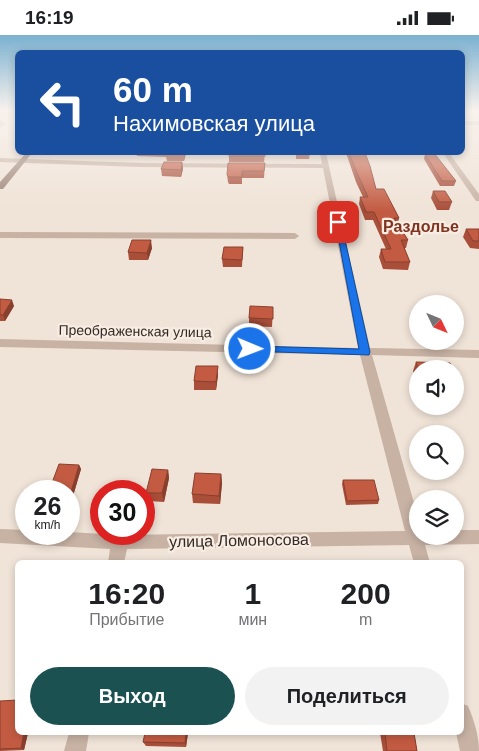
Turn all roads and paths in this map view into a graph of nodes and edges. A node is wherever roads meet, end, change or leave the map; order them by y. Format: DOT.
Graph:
graph roads {
  1 [pos="27,155"];
  2 [pos="323,155"];
  3 [pos="447,155"];
  4 [pos="0,159"];
  5 [pos="22,160"];
  6 [pos="326,166"];
  7 [pos="0,187"];
  8 [pos="479,199"];
  9 [pos="0,235"];
  10 [pos="295,236"];
  11 [pos="0,343"];
  12 [pos="365,352"];
  13 [pos="479,355"];
  14 [pos="409,514"];
  15 [pos="0,536"];
  16 [pos="409,536"];
  17 [pos="464,537"];
  18 [pos="479,537"];
  19 [pos="90,541"];
  20 [pos="155,542"];
  21 [pos="120,545"];
  22 [pos="417,545"];
  23 [pos="117,560"];
  24 [pos="421,560"];
  25 [pos="464,724"];
  26 [pos="79,735"];
  27 [pos="75,751"];
  28 [pos="471,751"];
  1 -- 5 [label="main road"];
  2 -- 6 [label="street"];
  3 -- 8 [label="street"];
  4 -- 5 [label="street"];
  5 -- 6 [label="street"];
  5 -- 7 [label="main road"];
  6 -- 12 [label="street"];
  9 -- 10 [label="street"];
  11 -- 12 [label="street, Преображенская улица"];
  12 -- 13 [label="street, Преображенская улица"];
  12 -- 14 [label="street"];
  15 -- 19 [label="street, улица Ломоносова"];
  16 -- 20 [label="street, улица Ломоносова"];
  17 -- 18 [label="street, улица Ломоносова"];
  21 -- 23 [label="street"];
  22 -- 24 [label="street"];
  25 -- 28 [label="street"];
  26 -- 27 [label="street"];
}
